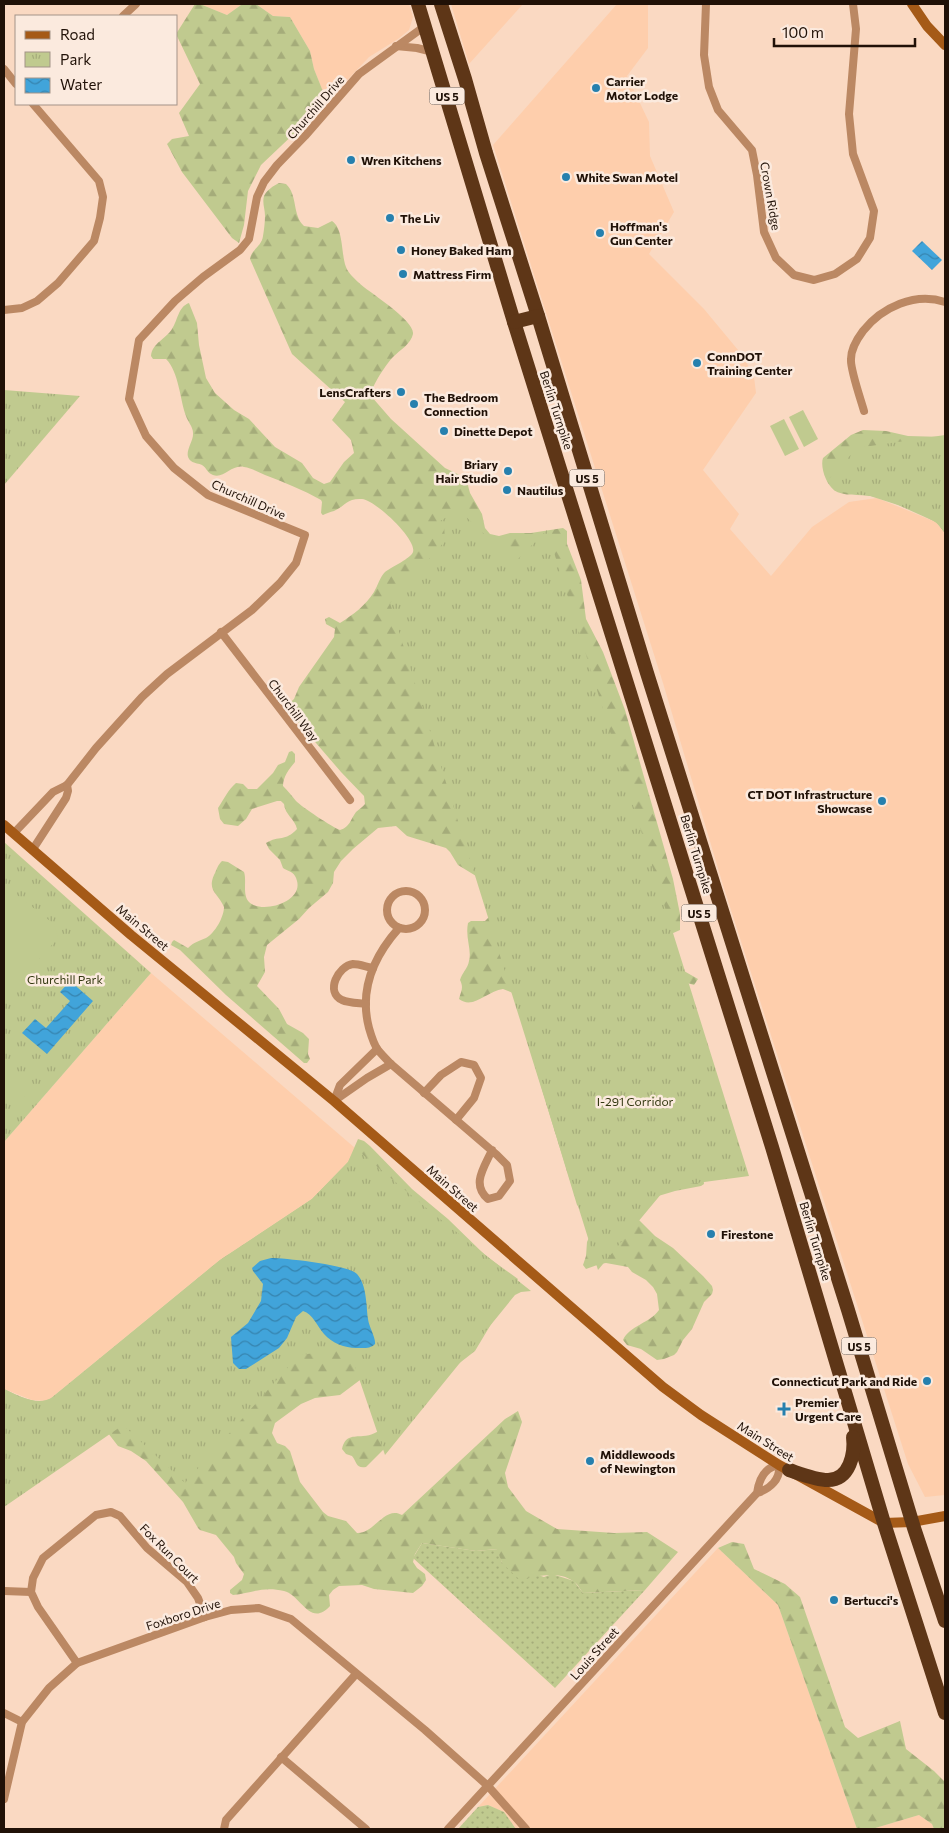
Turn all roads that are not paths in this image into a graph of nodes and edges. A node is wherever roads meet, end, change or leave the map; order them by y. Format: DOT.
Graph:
graph roads {
  1 [pos="136,4"];
  2 [pos="418,4"];
  3 [pos="440,4"];
  4 [pos="706,4"];
  5 [pos="853,4"];
  6 [pos="912,4"];
  7 [pos="124,15"];
  8 [pos="425,26"];
  9 [pos="945,45"];
  10 [pos="396,46"];
  11 [pos="433,52"];
  12 [pos="4,69"];
  13 [pos="440,75"];
  14 [pos="465,79"];
  15 [pos="15,83"];
  16 [pos="34,105"];
  17 [pos="945,302"];
  18 [pos="4,310"];
  19 [pos="538,316"];
  20 [pos="514,322"];
  21 [pos="864,411"];
  22 [pos="221,632"];
  23 [pos="646,673"];
  24 [pos="627,679"];
  25 [pos="67,785"];
  26 [pos="350,800"];
  27 [pos="4,825"];
  28 [pos="14,834"];
  29 [pos="32,849"];
  30 [pos="399,928"];
  31 [pos="373,968"];
  32 [pos="366,1004"];
  33 [pos="377,1049"];
  34 [pos="391,1064"];
  35 [pos="424,1094"];
  36 [pos="334,1101"];
  37 [pos="787,1116"];
  38 [pos="456,1120"];
  39 [pos="772,1146"];
  40 [pos="492,1150"];
  41 [pos="852,1414"];
  42 [pos="784,1467"];
  43 [pos="757,1492"];
  44 [pos="945,1516"];
  45 [pos="912,1522"];
  46 [pos="884,1523"];
  47 [pos="4,1591"];
  48 [pos="31,1592"];
  49 [pos="205,1617"];
  50 [pos="945,1620"];
  51 [pos="77,1663"];
  52 [pos="356,1674"];
  53 [pos="4,1713"];
  54 [pos="945,1713"];
  55 [pos="22,1722"];
  56 [pos="281,1757"];
  57 [pos="488,1786"];
  58 [pos="4,1799"];
  59 [pos="224,1829"];
  60 [pos="366,1829"];
  61 [pos="448,1829"];
  62 [pos="526,1829"];
  1 -- 7 [label="street"];
  2 -- 8 [label="highway, Berlin Turnpike / US 5"];
  3 -- 14 [label="highway, Berlin Turnpike / US 5"];
  4 -- 5 [label="street, Crown Ridge"];
  6 -- 9 [label="main road"];
  8 -- 10 [label="street, Churchill Drive"];
  8 -- 11 [label="highway, Berlin Turnpike / US 5"];
  10 -- 11 [label="street"];
  10 -- 22 [label="street, Churchill Drive"];
  11 -- 13 [label="highway, Berlin Turnpike / US 5"];
  12 -- 15 [label="street"];
  13 -- 14 [label="highway"];
  13 -- 20 [label="highway, Berlin Turnpike / US 5"];
  14 -- 19 [label="highway, Berlin Turnpike / US 5"];
  16 -- 18 [label="street"];
  17 -- 21 [label="street"];
  19 -- 20 [label="highway"];
  19 -- 23 [label="highway, Berlin Turnpike / US 5"];
  20 -- 24 [label="highway, Berlin Turnpike / US 5"];
  22 -- 25 [label="street, Churchill Drive"];
  22 -- 26 [label="street, Churchill Way"];
  23 -- 24 [label="highway"];
  23 -- 37 [label="highway, Berlin Turnpike / US 5"];
  24 -- 39 [label="highway, Berlin Turnpike / US 5"];
  25 -- 28 [label="street, Churchill Drive"];
  25 -- 29 [label="street, Churchill Drive"];
  27 -- 28 [label="main road, Main Street"];
  28 -- 29 [label="main road, Main Street"];
  29 -- 36 [label="main road, Main Street"];
  30 -- 30 [label="street"];
  30 -- 31 [label="street"];
  31 -- 32 [label="street"];
  31 -- 32 [label="street"];
  32 -- 33 [label="street"];
  33 -- 34 [label="street"];
  33 -- 36 [label="street"];
  34 -- 35 [label="street"];
  34 -- 36 [label="street"];
  35 -- 38 [label="street"];
  35 -- 38 [label="street"];
  36 -- 42 [label="main road, Main Street"];
  37 -- 39 [label="highway"];
  37 -- 45 [label="highway, Berlin Turnpike / US 5"];
  38 -- 40 [label="street"];
  39 -- 41 [label="highway, Berlin Turnpike / US 5"];
  40 -- 40 [label="street"];
  41 -- 42 [label="highway"];
  41 -- 46 [label="highway, Berlin Turnpike / US 5"];
  42 -- 43 [label="street, Louis Street"];
  42 -- 43 [label="street, Louis Street"];
  42 -- 46 [label="main road, Main Street"];
  43 -- 57 [label="street, Louis Street"];
  44 -- 45 [label="main road"];
  45 -- 46 [label="main road"];
  45 -- 50 [label="highway, Berlin Turnpike / US 5"];
  46 -- 54 [label="highway, Berlin Turnpike / US 5"];
  47 -- 48 [label="street"];
  48 -- 49 [label="street, Fox Run Court"];
  48 -- 51 [label="street"];
  49 -- 51 [label="street, Foxboro Drive"];
  49 -- 52 [label="street, Foxboro Drive"];
  51 -- 55 [label="street, Foxboro Drive"];
  52 -- 56 [label="street"];
  52 -- 57 [label="street, Foxboro Drive"];
  53 -- 55 [label="street"];
  55 -- 58 [label="street, Foxboro Drive"];
  56 -- 59 [label="street"];
  56 -- 60 [label="street"];
  57 -- 61 [label="street, Louis Street"];
  57 -- 62 [label="street, Foxboro Drive"];
}
